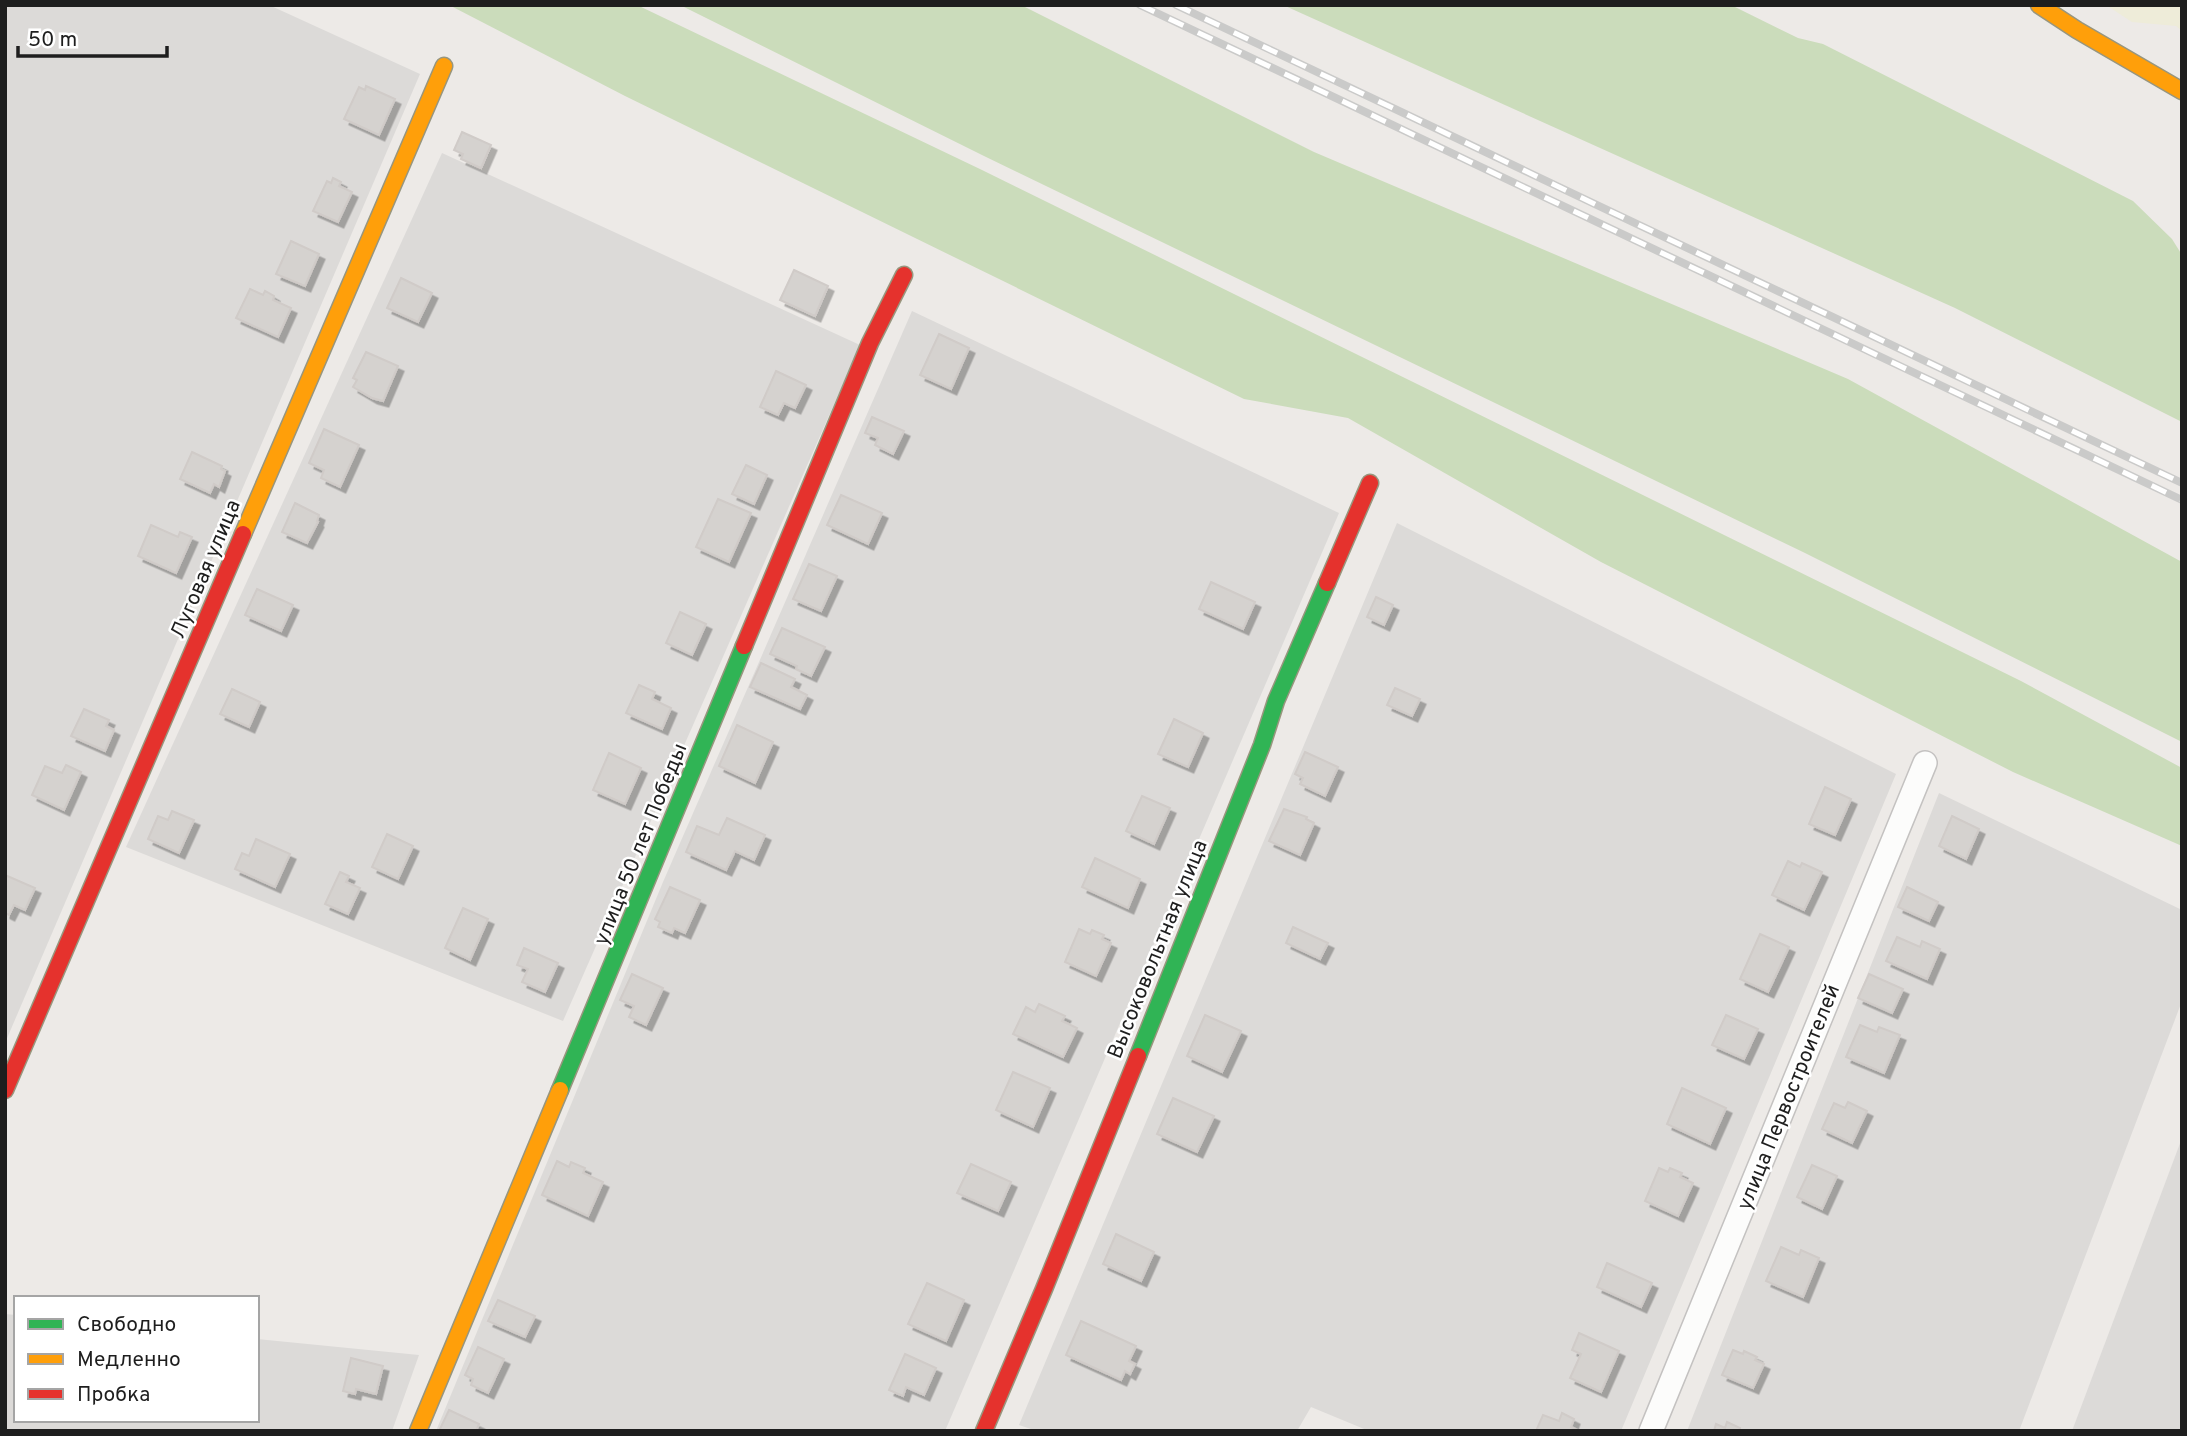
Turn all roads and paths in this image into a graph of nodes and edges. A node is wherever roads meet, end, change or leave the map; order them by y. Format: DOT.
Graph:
graph roads {
  1 [pos="2039,5"];
  2 [pos="444,66"];
  3 [pos="2182,91"];
  4 [pos="904,275"];
  5 [pos="1370,483"];
  6 [pos="1925,763"];
  7 [pos="5,1090"];
  8 [pos="418,1431"];
  9 [pos="984,1431"];
  10 [pos="1651,1431"];
  1 -- 3 [label="street"];
  2 -- 7 [label="street, Луговая улица"];
  4 -- 8 [label="street, улица 50 лет Победы"];
  5 -- 9 [label="street, Высоковольтная улица"];
  6 -- 10 [label="street, улица Первостроителей"];
}
